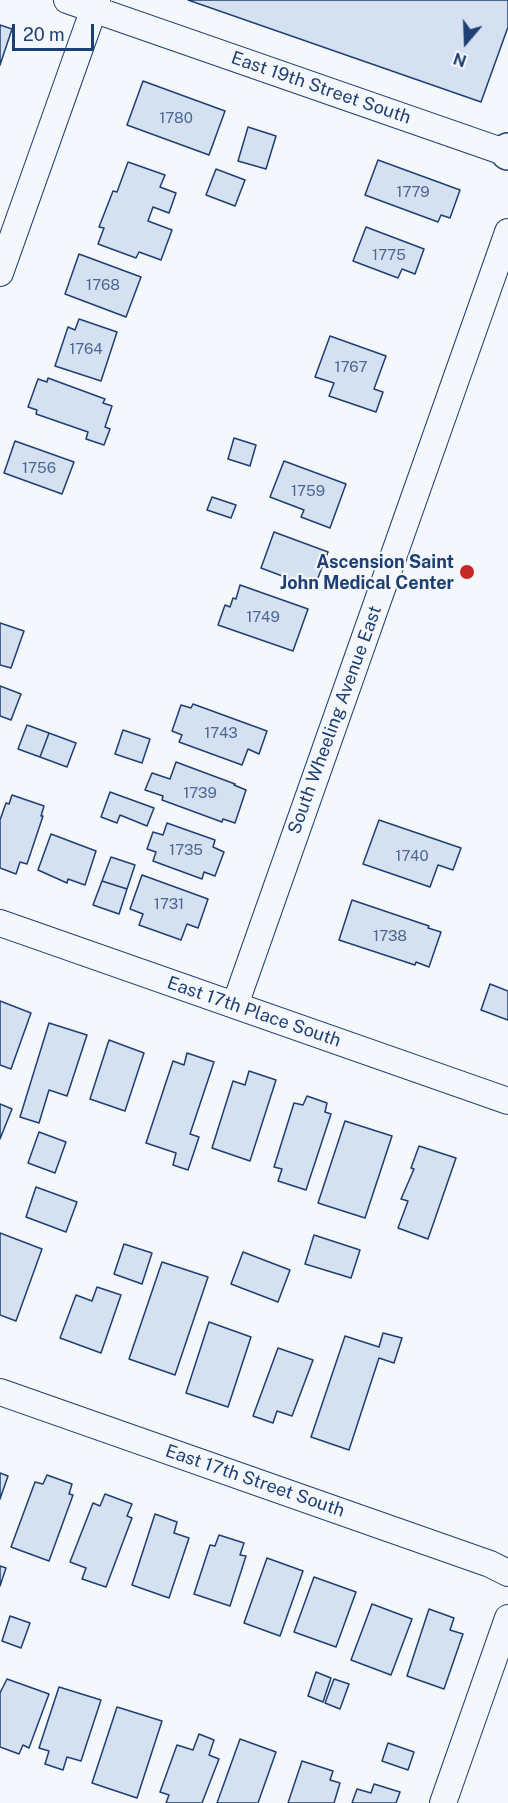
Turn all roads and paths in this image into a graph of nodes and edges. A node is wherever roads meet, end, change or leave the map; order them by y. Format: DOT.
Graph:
graph roads {
  1 [pos="67,0"];
  2 [pos="96,5"];
  3 [pos="508,152"];
  4 [pos="508,232"];
  5 [pos="0,273"];
  6 [pos="0,923"];
  7 [pos="235,1005"];
  8 [pos="508,1101"];
  9 [pos="0,1392"];
  10 [pos="508,1573"];
  11 [pos="508,1618"];
  12 [pos="443,1803"];
  1 -- 2 [label="street, East 19th Street South"];
  2 -- 3 [label="street, East 19th Street South"];
  2 -- 5 [label="street"];
  4 -- 7 [label="street, South Wheeling Avenue East"];
  6 -- 7 [label="street, East 17th Place South"];
  7 -- 8 [label="street, East 17th Place South"];
  9 -- 10 [label="street, East 17th Street South"];
  11 -- 12 [label="street"];
}
